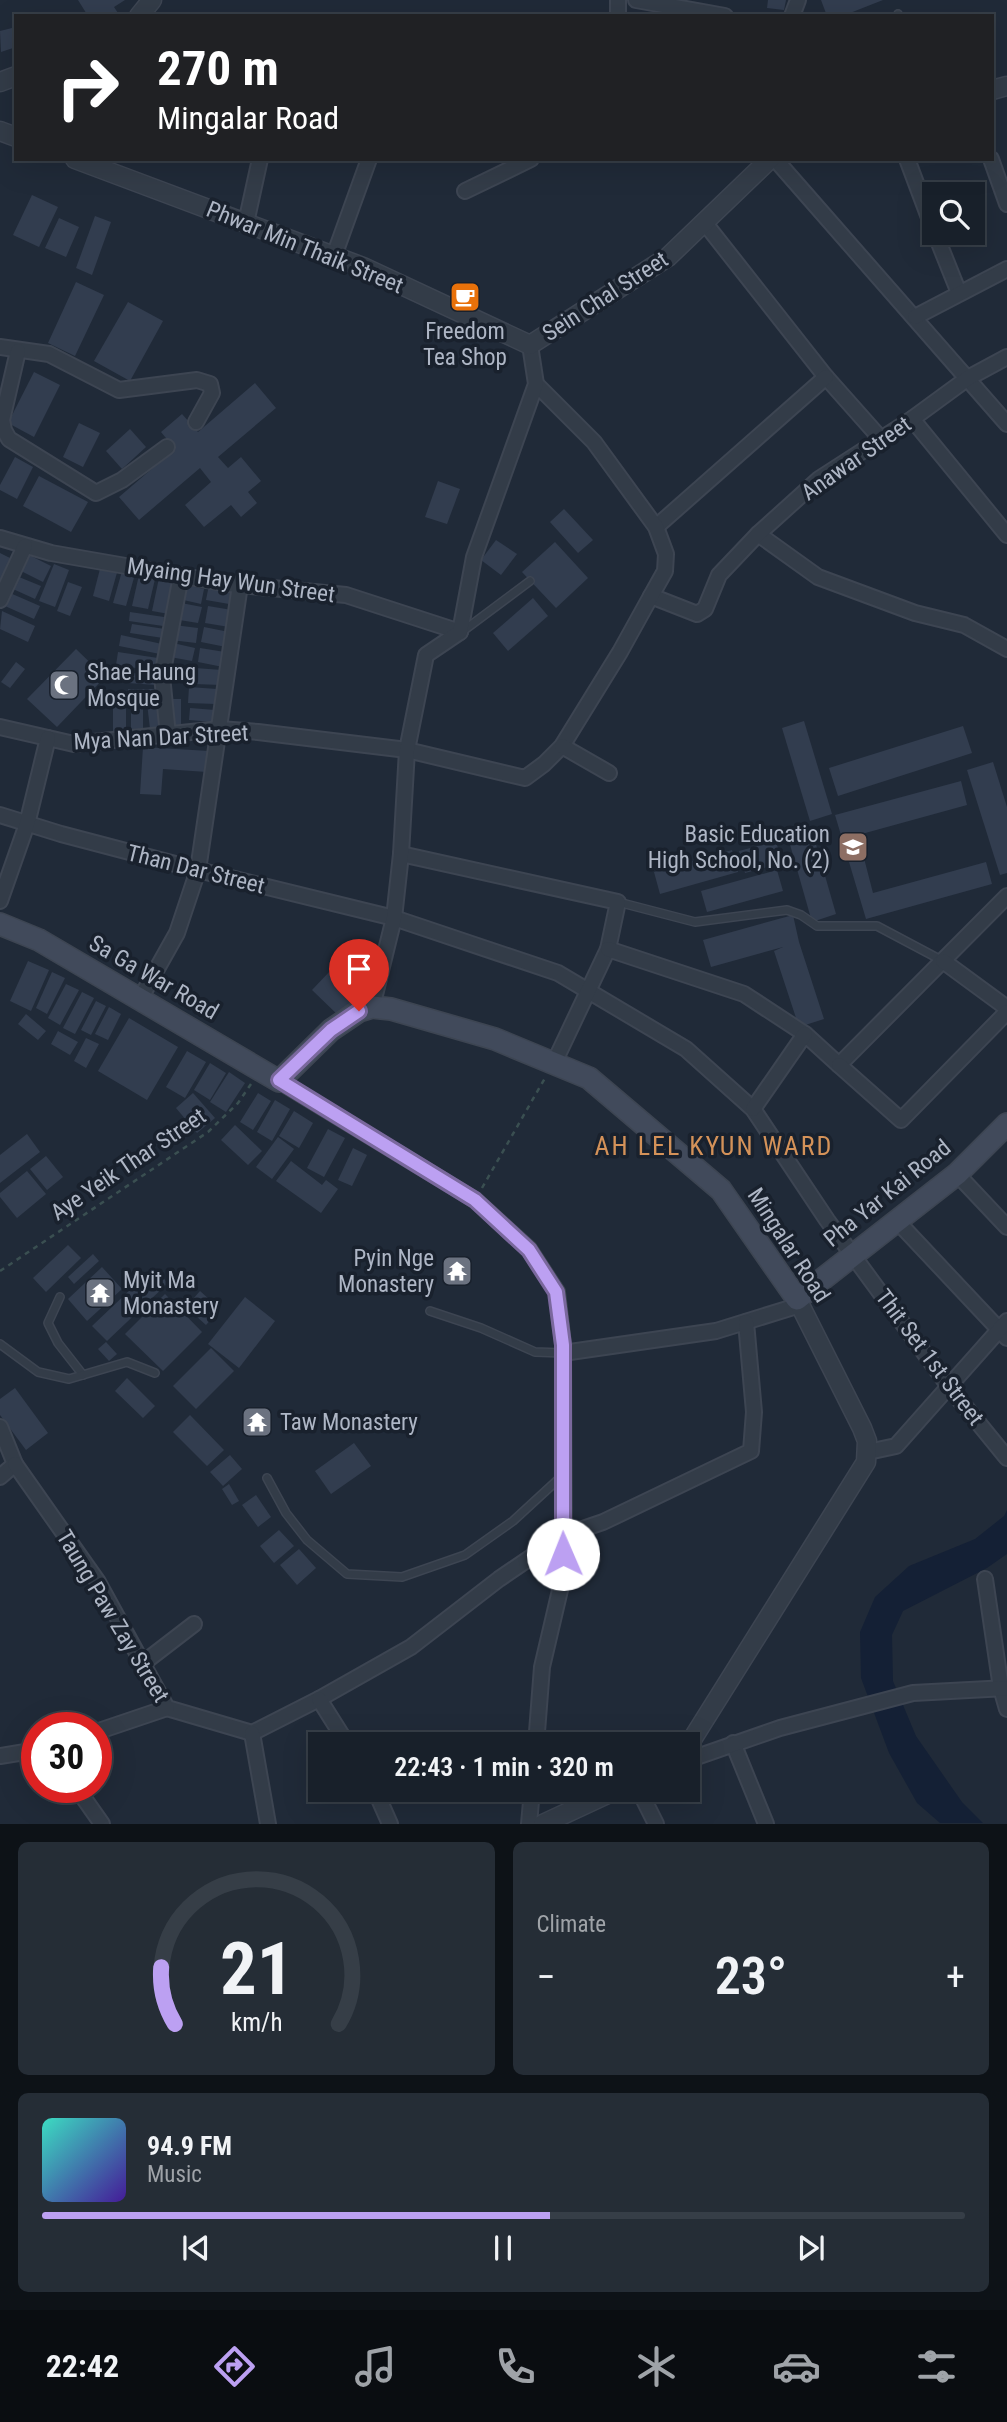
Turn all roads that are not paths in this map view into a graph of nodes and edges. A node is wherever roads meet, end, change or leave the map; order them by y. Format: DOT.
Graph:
graph roads {
  1 [pos="152,0"];
  2 [pos="636,0"];
  3 [pos="705,10"];
  4 [pos="141,14"];
  5 [pos="80,161"];
  6 [pos="260,161"];
  7 [pos="368,161"];
  8 [pos="527,161"];
  9 [pos="771,161"];
  10 [pos="775,161"];
  11 [pos="908,161"];
  12 [pos="992,161"];
  13 [pos="465,191"];
  14 [pos="922,198"];
  15 [pos="1007,204"];
  16 [pos="704,222"];
  17 [pos="246,223"];
  18 [pos="940,245"];
  19 [pos="334,256"];
  20 [pos="1007,269"];
  21 [pos="958,293"];
  22 [pos="915,317"];
  23 [pos="530,345"];
  24 [pos="0,347"];
  25 [pos="18,351"];
  26 [pos="1007,357"];
  27 [pos="826,377"];
  28 [pos="968,378"];
  29 [pos="536,384"];
  30 [pos="912,419"];
  31 [pos="196,422"];
  32 [pos="1007,424"];
  33 [pos="881,439"];
  34 [pos="167,447"];
  35 [pos="656,527"];
  36 [pos="758,534"];
  37 [pos="1007,535"];
  38 [pos="0,538"];
  39 [pos="25,546"];
  40 [pos="181,576"];
  41 [pos="530,581"];
  42 [pos="240,585"];
  43 [pos="651,596"];
  44 [pos="0,600"];
  45 [pos="460,632"];
  46 [pos="1007,649"];
  47 [pos="0,727"];
  48 [pos="220,729"];
  49 [pos="167,735"];
  50 [pos="48,738"];
  51 [pos="562,746"];
  52 [pos="407,750"];
  53 [pos="609,773"];
  54 [pos="0,815"];
  55 [pos="27,824"];
  56 [pos="401,854"];
  57 [pos="198,870"];
  58 [pos="1007,896"];
  59 [pos="0,901"];
  60 [pos="618,902"];
  61 [pos="394,918"];
  62 [pos="0,924"];
  63 [pos="608,949"];
  64 [pos="943,961"];
  65 [pos="588,991"];
  66 [pos="140,999"];
  67 [pos="372,1006"];
  68 [pos="1007,1010"];
  69 [pos="805,1034"];
  70 [pos="554,1063"];
  71 [pos="839,1065"];
  72 [pos="270,1075"];
  73 [pos="753,1109"];
  74 [pos="1007,1124"];
  75 [pos="957,1174"];
  76 [pos="897,1221"];
  77 [pos="1007,1227"];
  78 [pos="854,1254"];
  79 [pos="60,1297"];
  80 [pos="798,1302"];
  81 [pos="430,1311"];
  82 [pos="746,1322"];
  83 [pos="1004,1329"];
  84 [pos="0,1344"];
  85 [pos="563,1353"];
  86 [pos="155,1373"];
  87 [pos="83,1375"];
  88 [pos="950,1388"];
  89 [pos="0,1427"];
  90 [pos="868,1452"];
  91 [pos="1007,1458"];
  92 [pos="15,1464"];
  93 [pos="564,1475"];
  94 [pos="0,1477"];
  95 [pos="267,1478"];
  96 [pos="562,1536"];
  97 [pos="985,1579"];
  98 [pos="194,1624"];
  99 [pos="142,1664"];
  100 [pos="1004,1688"];
  101 [pos="319,1699"];
  102 [pos="167,1708"];
  103 [pos="1007,1709"];
  104 [pos="112,1727"];
  105 [pos="340,1732"];
  106 [pos="537,1732"];
  107 [pos="697,1732"];
  108 [pos="252,1734"];
  109 [pos="733,1743"];
  110 [pos="21,1753"];
  111 [pos="700,1755"];
  112 [pos="0,1756"];
  113 [pos="380,1802"];
  114 [pos="531,1802"];
  115 [pos="589,1802"];
  116 [pos="645,1802"];
  117 [pos="87,1803"];
  118 [pos="543,1823"];
  119 [pos="102,1824"];
  120 [pos="268,1824"];
  121 [pos="390,1824"];
  122 [pos="529,1824"];
  123 [pos="656,1824"];
  124 [pos="766,1824"];
  1 -- 4 [label="street"];
  2 -- 3 [label="street"];
  5 -- 17 [label="street, Phwar Min Thaik Street"];
  6 -- 17 [label="street"];
  7 -- 19 [label="street"];
  8 -- 13 [label="street"];
  9 -- 16 [label="street, Sein Chal Street"];
  10 -- 22 [label="street"];
  11 -- 14 [label="street"];
  12 -- 15 [label="street"];
  16 -- 23 [label="street, Sein Chal Street"];
  16 -- 27 [label="street"];
  17 -- 19 [label="street, Phwar Min Thaik Street"];
  18 -- 21 [label="street"];
  19 -- 23 [label="street, Phwar Min Thaik Street"];
  20 -- 21 [label="street"];
  21 -- 22 [label="street"];
  22 -- 28 [label="street"];
  23 -- 29 [label="street"];
  24 -- 25 [label="street"];
  25 -- 31 [label="street"];
  25 -- 34 [label="street"];
  26 -- 28 [label="street, Anawar Street"];
  27 -- 33 [label="street"];
  27 -- 35 [label="street"];
  28 -- 30 [label="street, Anawar Street"];
  28 -- 32 [label="street"];
  29 -- 35 [label="street"];
  29 -- 45 [label="street"];
  30 -- 33 [label="street, Anawar Street"];
  30 -- 37 [label="street"];
  33 -- 36 [label="street, Anawar Street"];
  35 -- 43 [label="street"];
  36 -- 43 [label="street, Anawar Street"];
  36 -- 46 [label="street"];
  38 -- 39 [label="street, Myaing Hay Wun Street"];
  39 -- 40 [label="street, Myaing Hay Wun Street"];
  39 -- 44 [label="street"];
  40 -- 42 [label="street, Myaing Hay Wun Street"];
  40 -- 49 [label="street"];
  41 -- 45 [label="lane"];
  42 -- 45 [label="street, Myaing Hay Wun Street"];
  42 -- 48 [label="street"];
  43 -- 51 [label="street"];
  45 -- 52 [label="street"];
  47 -- 50 [label="street, Mya Nan Dar Street"];
  48 -- 49 [label="street, Mya Nan Dar Street"];
  48 -- 52 [label="street, Mya Nan Dar Street"];
  48 -- 57 [label="street"];
  49 -- 50 [label="street, Mya Nan Dar Street"];
  50 -- 55 [label="street"];
  51 -- 52 [label="street, Mya Nan Dar Street"];
  51 -- 53 [label="street"];
  52 -- 56 [label="street"];
  54 -- 55 [label="street, Than Dar Street"];
  55 -- 57 [label="street, Than Dar Street"];
  55 -- 59 [label="street"];
  56 -- 60 [label="street"];
  56 -- 61 [label="street"];
  57 -- 61 [label="street, Than Dar Street"];
  57 -- 66 [label="street"];
  58 -- 64 [label="street"];
  60 -- 63 [label="street"];
  60 -- 64 [label="lane"];
  61 -- 65 [label="street, Than Dar Street"];
  61 -- 67 [label="street"];
  62 -- 66 [label="main road, Sa Ga War Road"];
  63 -- 65 [label="street"];
  63 -- 69 [label="street"];
  64 -- 68 [label="street"];
  64 -- 71 [label="street"];
  65 -- 70 [label="street"];
  65 -- 73 [label="street, Thit Set 1st Street"];
  66 -- 72 [label="main road, Sa Ga War Road"];
  67 -- 70 [label="main road, Mingalar Road"];
  67 -- 72 [label="main road"];
  68 -- 71 [label="street"];
  69 -- 71 [label="street"];
  69 -- 73 [label="street"];
  70 -- 80 [label="main road, Mingalar Road"];
  72 -- 85 [label="street"];
  73 -- 78 [label="street, Thit Set 1st Street"];
  74 -- 75 [label="main road, Pha Yar Kai Road"];
  75 -- 76 [label="main road, Pha Yar Kai Road"];
  75 -- 77 [label="street"];
  76 -- 78 [label="main road, Pha Yar Kai Road"];
  76 -- 83 [label="street"];
  78 -- 80 [label="main road, Pha Yar Kai Road"];
  78 -- 88 [label="street, Thit Set 1st Street"];
  79 -- 87 [label="lane"];
  80 -- 82 [label="street"];
  80 -- 90 [label="street, Mingalar Road"];
  81 -- 85 [label="lane"];
  82 -- 85 [label="street"];
  82 -- 96 [label="street"];
  83 -- 88 [label="street"];
  84 -- 87 [label="lane"];
  85 -- 93 [label="street"];
  86 -- 87 [label="lane"];
  88 -- 90 [label="street"];
  88 -- 91 [label="street, Thit Set 1st Street"];
  89 -- 92 [label="street, Taung Paw Zay Street"];
  90 -- 107 [label="street"];
  92 -- 94 [label="street"];
  92 -- 99 [label="street, Taung Paw Zay Street"];
  93 -- 95 [label="lane"];
  93 -- 96 [label="street"];
  96 -- 101 [label="street"];
  96 -- 106 [label="street"];
  97 -- 100 [label="street"];
  98 -- 99 [label="street"];
  99 -- 102 [label="street, Taung Paw Zay Street"];
  100 -- 103 [label="street"];
  100 -- 109 [label="street"];
  101 -- 105 [label="street"];
  101 -- 108 [label="street"];
  102 -- 104 [label="street"];
  102 -- 108 [label="street, Taung Paw Zay Street"];
  108 -- 120 [label="street"];
  109 -- 111 [label="street"];
  109 -- 124 [label="street"];
  110 -- 112 [label="street"];
  113 -- 121 [label="street"];
  114 -- 122 [label="street"];
  115 -- 118 [label="street"];
  116 -- 123 [label="street"];
  117 -- 119 [label="street"];
}
